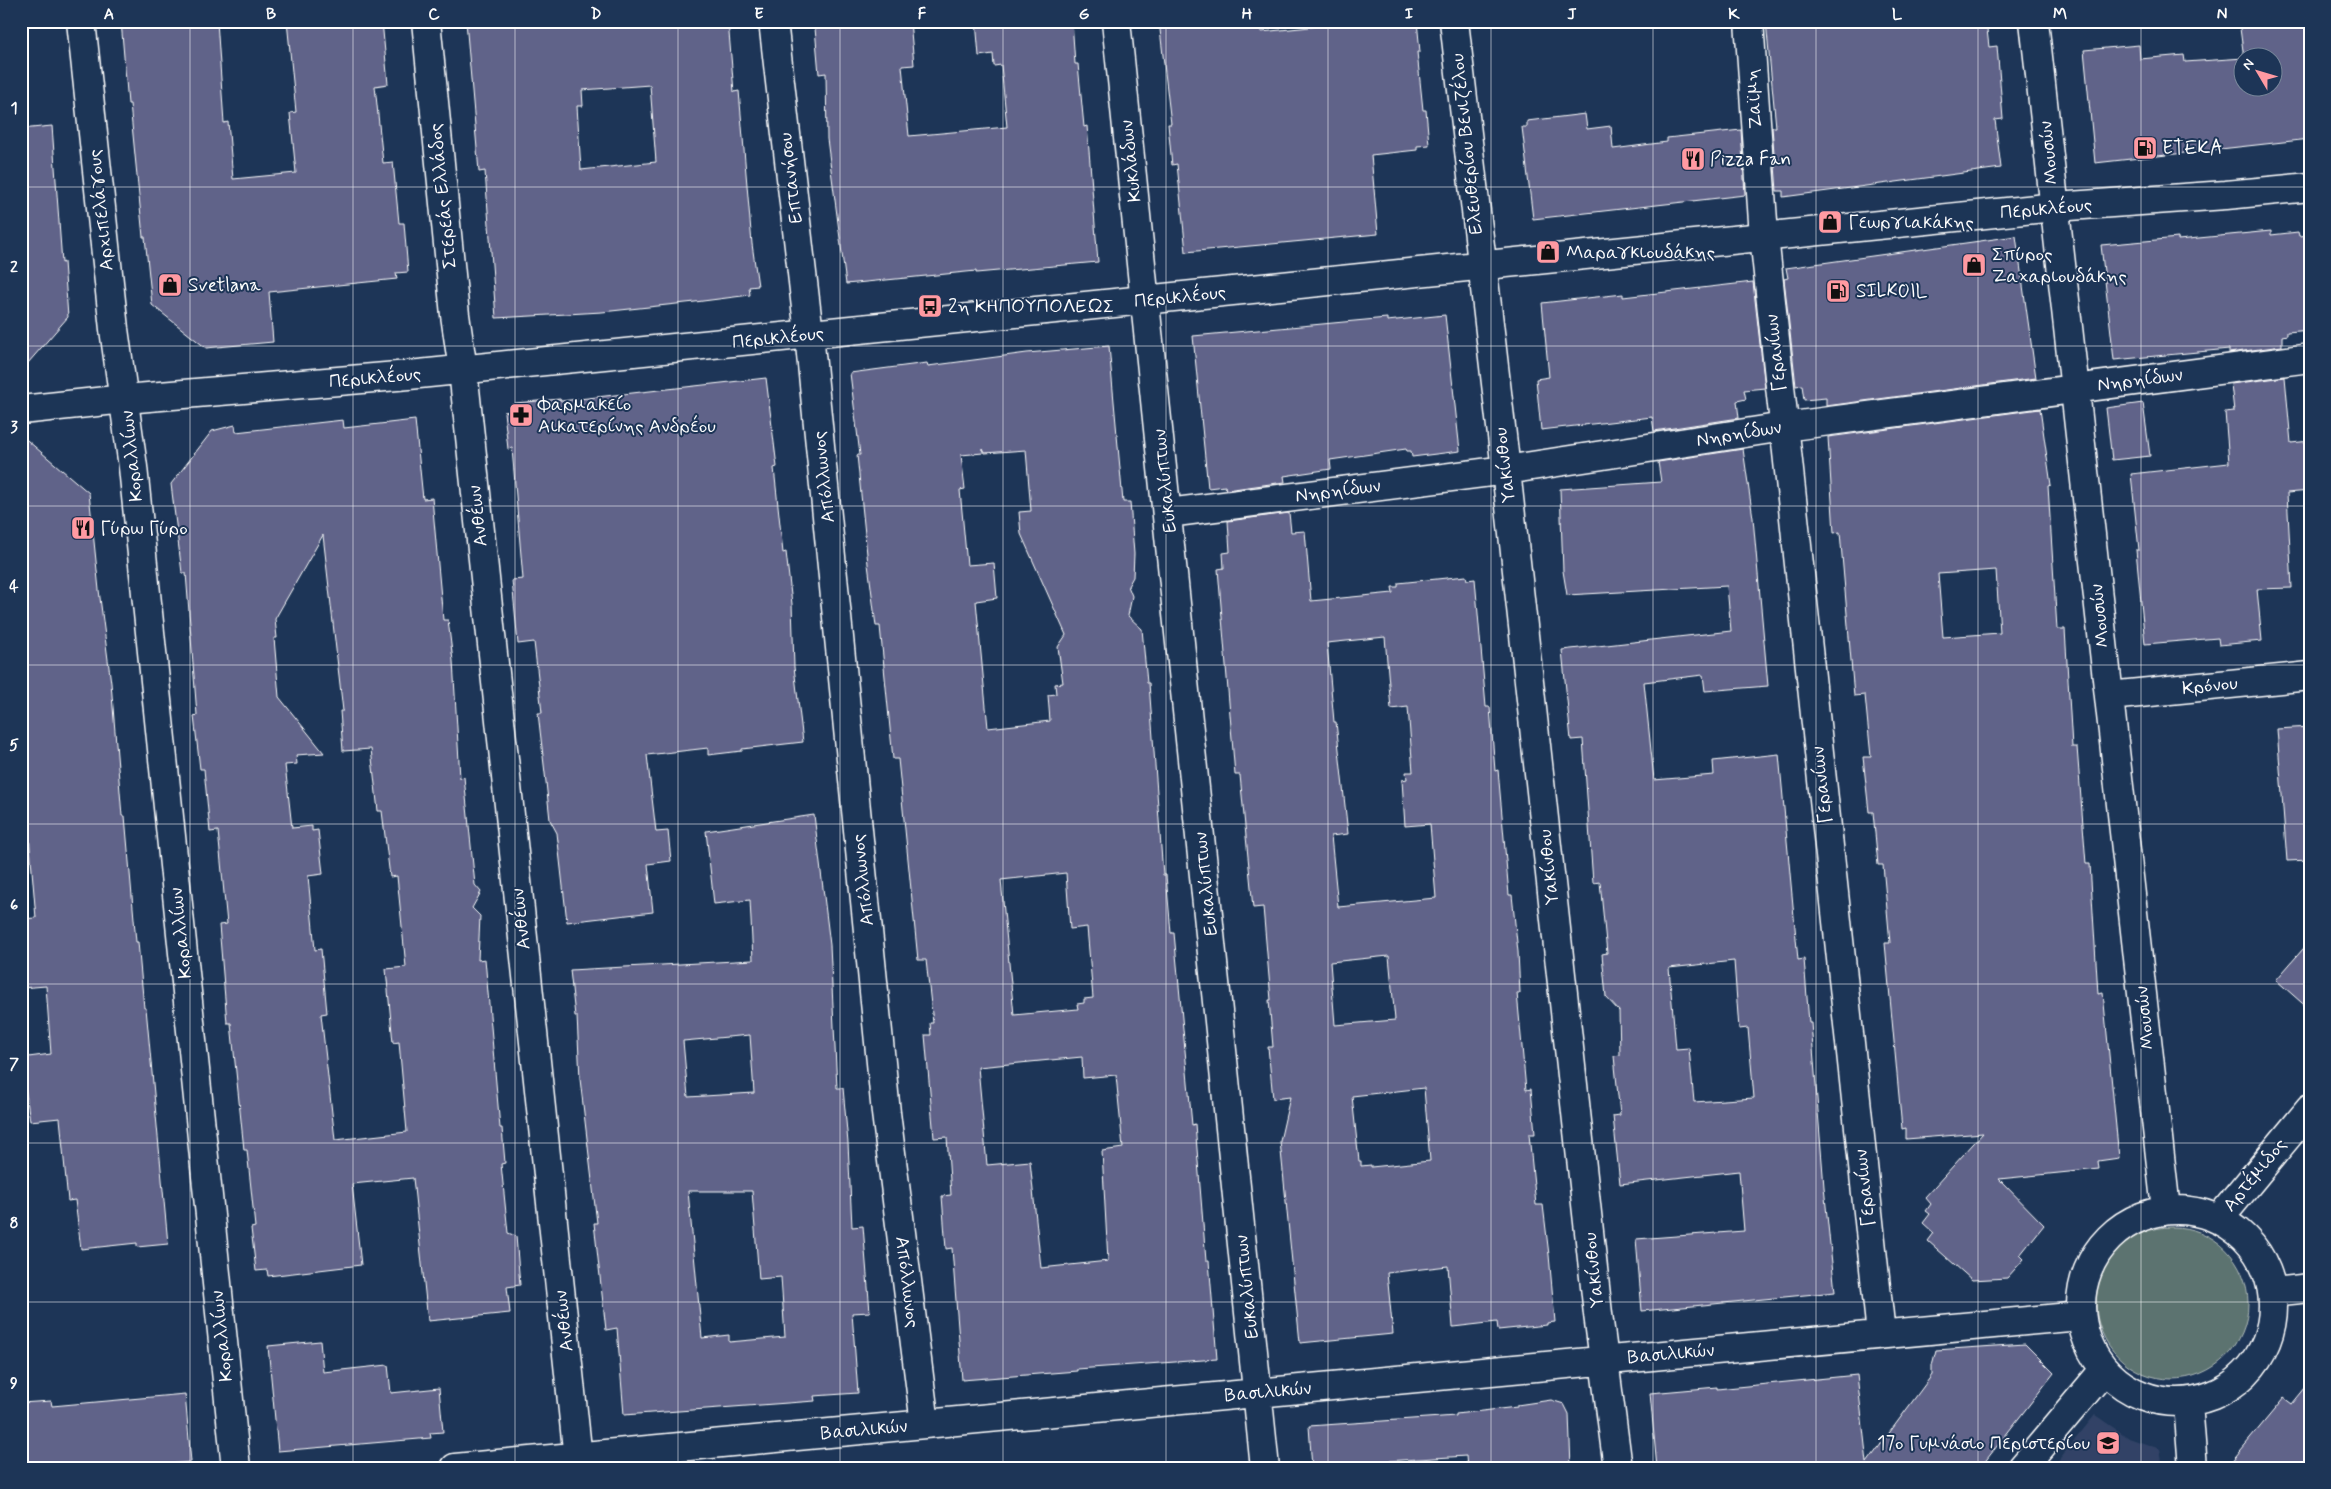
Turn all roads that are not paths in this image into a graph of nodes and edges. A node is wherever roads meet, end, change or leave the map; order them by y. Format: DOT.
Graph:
graph roads {
  1 [pos="81,21"];
  2 [pos="426,21"];
  3 [pos="773,21"];
  4 [pos="1116,21"];
  5 [pos="1454,21"];
  6 [pos="1749,21"];
  7 [pos="2034,21"];
  8 [pos="2310,187"];
  9 [pos="2055,207"];
  10 [pos="1764,236"];
  11 [pos="1481,266"];
  12 [pos="1146,300"];
  13 [pos="810,334"];
  14 [pos="2310,358"];
  15 [pos="463,370"];
  16 [pos="2075,388"];
  17 [pos="125,399"];
  18 [pos="21,410"];
  19 [pos="1784,427"];
  20 [pos="1506,470"];
  21 [pos="1168,513"];
  22 [pos="2310,676"];
  23 [pos="2109,696"];
  24 [pos="2310,1109"];
  25 [pos="2166,1210"];
  26 [pos="2219,1219"];
  27 [pos="2310,1288"];
  28 [pos="2273,1292"];
  29 [pos="2080,1316"];
  30 [pos="1881,1334"];
  31 [pos="1606,1360"];
  32 [pos="2104,1370"];
  33 [pos="1258,1393"];
  34 [pos="2188,1403"];
  35 [pos="925,1424"];
  36 [pos="579,1462"];
  37 [pos="236,1468"];
  38 [pos="455,1468"];
  39 [pos="1266,1468"];
  40 [pos="1618,1468"];
  41 [pos="2022,1468"];
  42 [pos="2193,1468"];
  1 -- 17 [label="street, Αρχιπελάγους"];
  2 -- 15 [label="street, Στερεάς Ελλάδος"];
  3 -- 13 [label="street, Επτανήσου"];
  4 -- 12 [label="street, Κυκλάδων"];
  5 -- 11 [label="street, Ελευθερίου Βενιζέλου"];
  6 -- 10 [label="street, Ζαϊμη"];
  7 -- 9 [label="street, Μουσών"];
  8 -- 9 [label="street, Περικλέους"];
  9 -- 10 [label="street, Περικλέους"];
  9 -- 16 [label="street, Μουσών"];
  10 -- 11 [label="street, Περικλέους"];
  10 -- 19 [label="street, Γερανίων"];
  11 -- 12 [label="street, Περικλέους"];
  11 -- 20 [label="street, Υακίνθου"];
  12 -- 13 [label="street, Περικλέους"];
  12 -- 21 [label="street, Ευκαλύπτων"];
  13 -- 15 [label="street, Περικλέους"];
  13 -- 35 [label="street, Απόλλωνος"];
  14 -- 16 [label="street, Νηρηίδων"];
  15 -- 17 [label="street, Περικλέους"];
  15 -- 36 [label="street, Ανθέων"];
  16 -- 19 [label="street, Νηρηίδων"];
  16 -- 23 [label="street, Μουσών"];
  17 -- 18 [label="street, Περικλέους"];
  17 -- 37 [label="street, Κοραλλίων"];
  19 -- 20 [label="street, Νηρηίδων"];
  19 -- 30 [label="street, Γερανίων"];
  20 -- 21 [label="street, Νηρηίδων"];
  20 -- 31 [label="street, Υακίνθου"];
  21 -- 33 [label="street, Ευκαλύπτων"];
  22 -- 23 [label="street, Κρόνου"];
  23 -- 25 [label="street, Μουσών"];
  24 -- 26 [label="street, Αρτέμιδος"];
  25 -- 26 [label="street"];
  25 -- 29 [label="street"];
  26 -- 28 [label="street"];
  27 -- 28 [label="street"];
  28 -- 34 [label="street"];
  29 -- 30 [label="street, Βασιλικών"];
  29 -- 32 [label="street"];
  30 -- 31 [label="street, Βασιλικών"];
  31 -- 33 [label="street, Βασιλικών"];
  31 -- 40 [label="street, Υακίνθου"];
  32 -- 34 [label="street"];
  32 -- 41 [label="street"];
  33 -- 35 [label="street, Βασιλικών"];
  33 -- 39 [label="street, Ευκαλύπτων"];
  34 -- 42 [label="street"];
  35 -- 36 [label="street, Βασιλικών"];
  36 -- 38 [label="street, Βασιλικών"];
}
